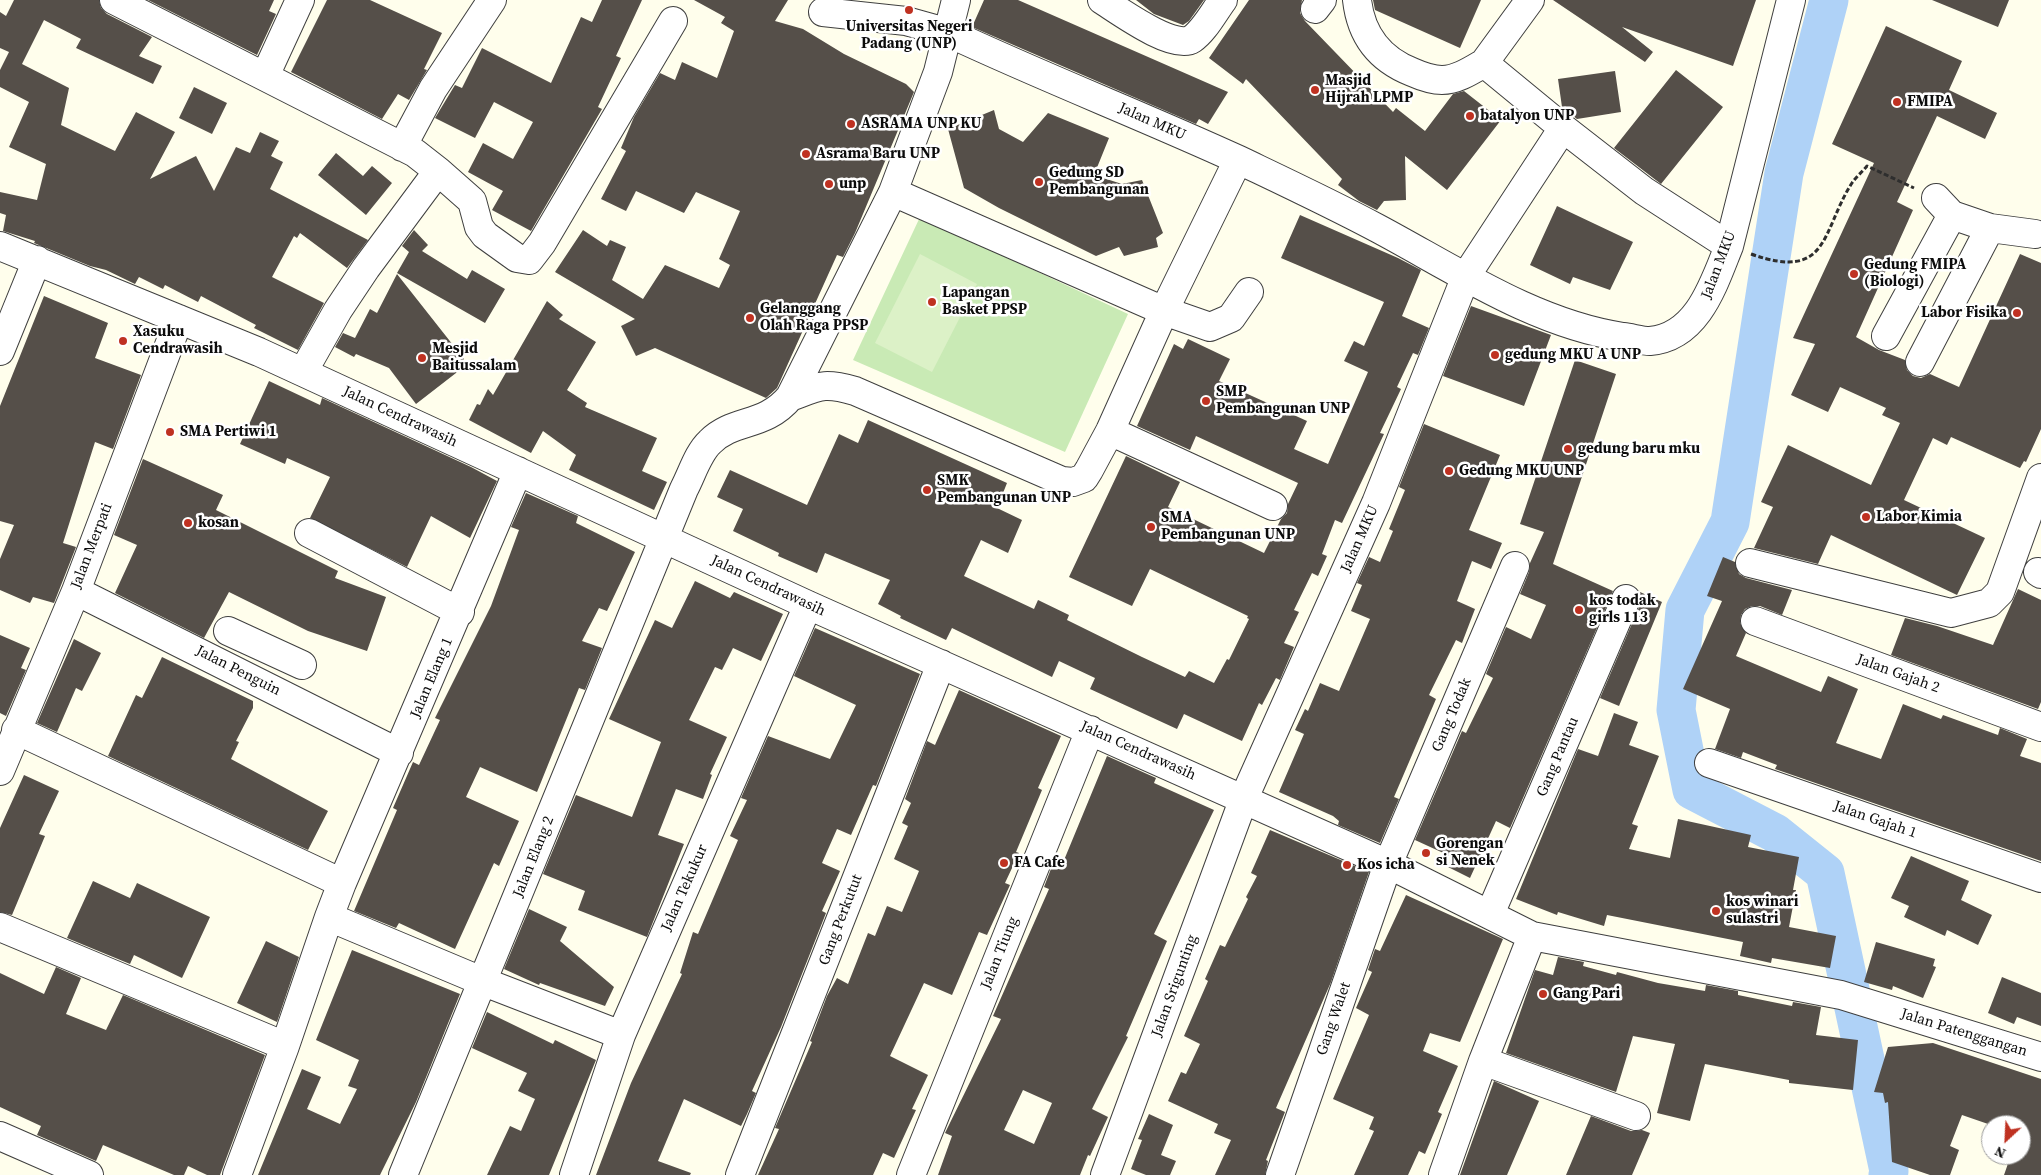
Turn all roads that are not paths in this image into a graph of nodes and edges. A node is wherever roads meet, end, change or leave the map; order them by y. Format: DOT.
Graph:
graph roads {
  1 [pos="114,0"];
  2 [pos="300,0"];
  3 [pos="492,0"];
  4 [pos="956,0"];
  5 [pos="1102,0"];
  6 [pos="1223,0"];
  7 [pos="1357,0"];
  8 [pos="1530,0"];
  9 [pos="1791,0"];
  10 [pos="823,12"];
  11 [pos="673,21"];
  12 [pos="949,33"];
  13 [pos="1484,62"];
  14 [pos="265,76"];
  15 [pos="1563,128"];
  16 [pos="402,147"];
  17 [pos="1238,160"];
  18 [pos="438,171"];
  19 [pos="893,192"];
  20 [pos="1990,228"];
  21 [pos="2039,230"];
  22 [pos="0,246"];
  23 [pos="1729,246"];
  24 [pos="37,260"];
  25 [pos="1466,276"];
  26 [pos="1249,292"];
  27 [pos="1164,311"];
  28 [pos="178,319"];
  29 [pos="1886,336"];
  30 [pos="0,351"];
  31 [pos="1920,362"];
  32 [pos="303,372"];
  33 [pos="790,397"];
  34 [pos="1110,431"];
  35 [pos="518,471"];
  36 [pos="2041,478"];
  37 [pos="1273,506"];
  38 [pos="309,533"];
  39 [pos="664,538"];
  40 [pos="1750,563"];
  41 [pos="1515,566"];
  42 [pos="76,591"];
  43 [pos="1626,599"];
  44 [pos="808,605"];
  45 [pos="460,612"];
  46 [pos="1755,621"];
  47 [pos="228,631"];
  48 [pos="261,646"];
  49 [pos="941,664"];
  50 [pos="302,665"];
  51 [pos="246,674"];
  52 [pos="2041,727"];
  53 [pos="16,730"];
  54 [pos="1090,730"];
  55 [pos="399,753"];
  56 [pos="1709,763"];
  57 [pos="0,771"];
  58 [pos="1244,798"];
  59 [pos="1388,864"];
  60 [pos="2041,878"];
  61 [pos="342,883"];
  62 [pos="1490,914"];
  63 [pos="329,917"];
  64 [pos="0,927"];
  65 [pos="1532,936"];
  66 [pos="484,982"];
  67 [pos="1841,995"];
  68 [pos="621,1035"];
  69 [pos="286,1046"];
  70 [pos="2041,1057"];
  71 [pos="1483,1061"];
  72 [pos="1636,1116"];
  73 [pos="0,1136"];
  74 [pos="88,1175"];
  75 [pos="237,1175"];
  76 [pos="403,1175"];
  77 [pos="574,1175"];
  78 [pos="740,1175"];
  79 [pos="911,1175"];
  80 [pos="1105,1175"];
  81 [pos="1280,1175"];
  82 [pos="1443,1175"];
  1 -- 14 [label="street"];
  2 -- 14 [label="street"];
  3 -- 16 [label="street"];
  4 -- 12 [label="street"];
  5 -- 6 [label="street"];
  7 -- 13 [label="street"];
  8 -- 13 [label="street"];
  9 -- 23 [label="street, Jalan MKU"];
  10 -- 12 [label="street, Jalan MKU"];
  11 -- 18 [label="street"];
  12 -- 17 [label="street, Jalan MKU"];
  12 -- 19 [label="street"];
  13 -- 15 [label="street"];
  14 -- 16 [label="street"];
  15 -- 23 [label="street"];
  15 -- 25 [label="street"];
  16 -- 18 [label="street"];
  17 -- 25 [label="street, Jalan MKU"];
  17 -- 27 [label="street"];
  18 -- 32 [label="street"];
  19 -- 27 [label="street"];
  19 -- 33 [label="street"];
  20 -- 21 [label="street"];
  20 -- 29 [label="street"];
  20 -- 31 [label="street"];
  22 -- 24 [label="street, Jalan Cendrawasih"];
  23 -- 25 [label="street, Jalan MKU"];
  24 -- 28 [label="street, Jalan Cendrawasih"];
  24 -- 30 [label="street"];
  25 -- 58 [label="street, Jalan MKU"];
  26 -- 27 [label="street"];
  27 -- 34 [label="street"];
  28 -- 32 [label="street, Jalan Cendrawasih"];
  28 -- 42 [label="street, Jalan Merpati"];
  32 -- 35 [label="street, Jalan Cendrawasih"];
  33 -- 34 [label="street"];
  33 -- 39 [label="street, Jalan Elang 2"];
  34 -- 37 [label="street"];
  35 -- 39 [label="street, Jalan Cendrawasih"];
  35 -- 45 [label="street, Jalan Elang 1"];
  36 -- 40 [label="street"];
  38 -- 45 [label="street"];
  39 -- 44 [label="street, Jalan Cendrawasih"];
  39 -- 66 [label="street, Jalan Elang 2"];
  41 -- 59 [label="street, Gang Todak"];
  42 -- 51 [label="street, Jalan Penguin"];
  42 -- 53 [label="street, Jalan Merpati"];
  43 -- 62 [label="street, Gang Pantau"];
  44 -- 49 [label="street, Jalan Cendrawasih"];
  44 -- 68 [label="street, Jalan Tekukur"];
  45 -- 55 [label="street, Jalan Elang 1"];
  46 -- 52 [label="street, Jalan Gajah 2"];
  47 -- 48 [label="street"];
  48 -- 50 [label="street"];
  48 -- 51 [label="street"];
  49 -- 54 [label="street, Jalan Cendrawasih"];
  49 -- 78 [label="street, Gang Perkutut"];
  51 -- 55 [label="street, Jalan Penguin"];
  53 -- 57 [label="street, Jalan Merpati"];
  53 -- 61 [label="street"];
  54 -- 58 [label="street, Jalan Cendrawasih"];
  54 -- 79 [label="street, Jalan Tiung"];
  55 -- 61 [label="street, Jalan Elang 1"];
  56 -- 60 [label="street, Jalan Gajah 1"];
  58 -- 59 [label="street, Jalan Cendrawasih"];
  58 -- 80 [label="street, Jalan Srigunting"];
  59 -- 62 [label="street, Jalan Cendrawasih"];
  59 -- 81 [label="street, Gang Walet"];
  61 -- 63 [label="street, Jalan Elang 1"];
  62 -- 65 [label="street, Jalan Cendrawasih"];
  63 -- 66 [label="street"];
  63 -- 69 [label="street, Jalan Elang 1"];
  64 -- 69 [label="street"];
  65 -- 67 [label="street, Jalan Cendrawasih"];
  65 -- 71 [label="street"];
  66 -- 68 [label="street"];
  66 -- 76 [label="street, Jalan Elang 2"];
  67 -- 70 [label="street, Jalan Patenggangan"];
  68 -- 77 [label="street, Jalan Tekukur"];
  69 -- 75 [label="street, Jalan Elang 1"];
  71 -- 72 [label="street"];
  71 -- 82 [label="street"];
  73 -- 74 [label="street"];
}
